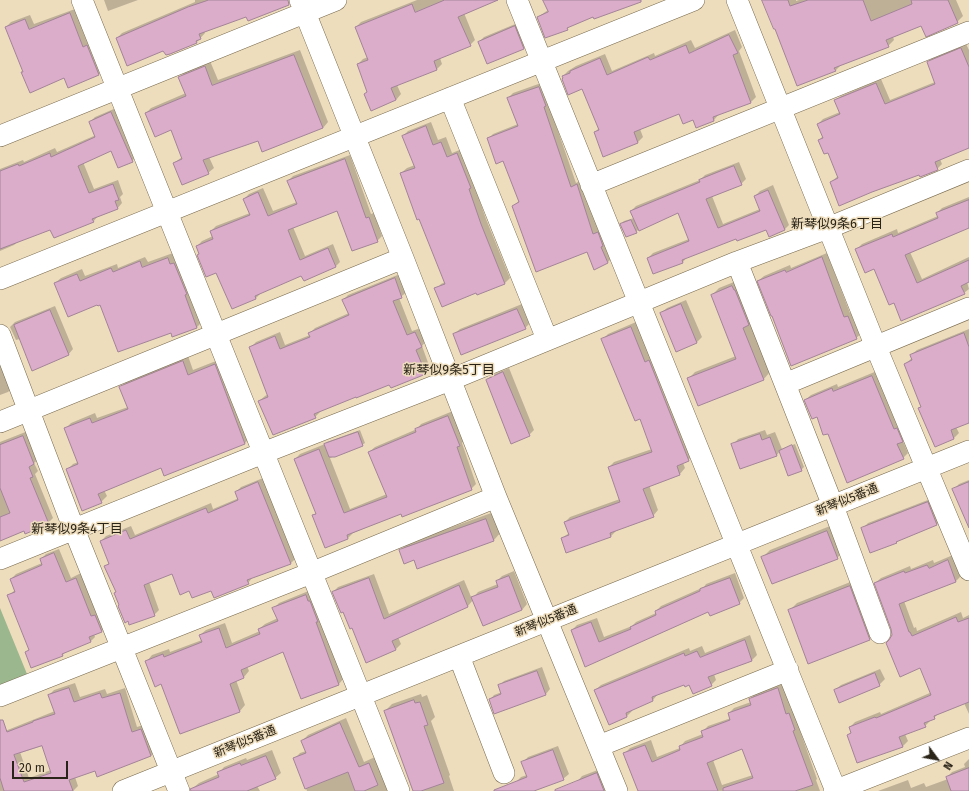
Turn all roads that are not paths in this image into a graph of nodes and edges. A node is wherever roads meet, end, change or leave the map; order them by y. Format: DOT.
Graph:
graph roads {
  1 [pos="82,0"];
  2 [pos="336,0"];
  3 [pos="518,0"];
  4 [pos="694,0"];
  5 [pos="737,0"];
  6 [pos="302,6"];
  7 [pos="969,32"];
  8 [pos="542,61"];
  9 [pos="118,89"];
  10 [pos="450,98"];
  11 [pos="781,108"];
  12 [pos="0,136"];
  13 [pos="355,136"];
  14 [pos="969,170"];
  15 [pos="591,184"];
  16 [pos="167,212"];
  17 [pos="828,228"];
  18 [pos="403,258"];
  19 [pos="736,262"];
  20 [pos="0,279"];
  21 [pos="639,303"];
  22 [pos="969,308"];
  23 [pos="0,335"];
  24 [pos="216,335"];
  25 [pos="547,339"];
  26 [pos="876,347"];
  27 [pos="450,380"];
  28 [pos="785,384"];
  29 [pos="28,410"];
  30 [pos="0,422"];
  31 [pos="969,451"];
  32 [pos="263,453"];
  33 [pos="927,468"];
  34 [pos="496,497"];
  35 [pos="833,506"];
  36 [pos="74,529"];
  37 [pos="737,544"];
  38 [pos="0,559"];
  39 [pos="969,570"];
  40 [pos="311,573"];
  41 [pos="547,621"];
  42 [pos="880,633"];
  43 [pos="121,649"];
  44 [pos="459,656"];
  45 [pos="788,670"];
  46 [pos="0,696"];
  47 [pos="361,696"];
  48 [pos="969,738"];
  49 [pos="599,746"];
  50 [pos="172,772"];
  51 [pos="504,773"];
  52 [pos="123,791"];
  53 [pos="179,791"];
  54 [pos="398,791"];
  55 [pos="617,791"];
  56 [pos="835,791"];
  1 -- 9 [label="street"];
  2 -- 6 [label="street"];
  3 -- 8 [label="street"];
  4 -- 8 [label="street"];
  5 -- 11 [label="street"];
  6 -- 9 [label="street"];
  6 -- 13 [label="street"];
  7 -- 11 [label="street"];
  8 -- 10 [label="street"];
  8 -- 15 [label="street"];
  9 -- 12 [label="street"];
  9 -- 16 [label="street"];
  10 -- 13 [label="street"];
  10 -- 25 [label="street"];
  11 -- 15 [label="street"];
  11 -- 17 [label="street"];
  13 -- 16 [label="street"];
  13 -- 18 [label="street"];
  14 -- 17 [label="street"];
  15 -- 21 [label="street"];
  16 -- 20 [label="street"];
  16 -- 24 [label="street"];
  17 -- 19 [label="street"];
  17 -- 26 [label="street"];
  18 -- 24 [label="street"];
  18 -- 27 [label="street"];
  19 -- 21 [label="street"];
  19 -- 28 [label="street"];
  21 -- 25 [label="street"];
  21 -- 37 [label="street"];
  22 -- 26 [label="street"];
  23 -- 29 [label="street"];
  24 -- 29 [label="street"];
  24 -- 32 [label="street"];
  25 -- 27 [label="street"];
  26 -- 28 [label="street"];
  26 -- 33 [label="street"];
  27 -- 32 [label="street"];
  27 -- 34 [label="street"];
  28 -- 35 [label="street"];
  29 -- 30 [label="street"];
  29 -- 36 [label="street"];
  31 -- 33 [label="street, 新琴似5番通"];
  32 -- 36 [label="street"];
  32 -- 40 [label="street"];
  33 -- 35 [label="street, 新琴似5番通"];
  33 -- 39 [label="street"];
  34 -- 40 [label="street"];
  34 -- 41 [label="street"];
  35 -- 37 [label="street, 新琴似5番通"];
  35 -- 42 [label="street"];
  36 -- 38 [label="street"];
  36 -- 43 [label="street"];
  37 -- 41 [label="street, 新琴似5番通"];
  37 -- 45 [label="street"];
  40 -- 43 [label="street"];
  40 -- 47 [label="street"];
  41 -- 44 [label="street, 新琴似5番通"];
  41 -- 49 [label="street"];
  43 -- 46 [label="street"];
  43 -- 50 [label="street"];
  44 -- 47 [label="street, 新琴似5番通"];
  44 -- 51 [label="street"];
  45 -- 49 [label="street"];
  45 -- 56 [label="street"];
  47 -- 50 [label="street, 新琴似5番通"];
  47 -- 54 [label="street"];
  48 -- 56 [label="street"];
  49 -- 55 [label="street"];
  50 -- 52 [label="street, 新琴似5番通"];
  50 -- 53 [label="street"];
}
